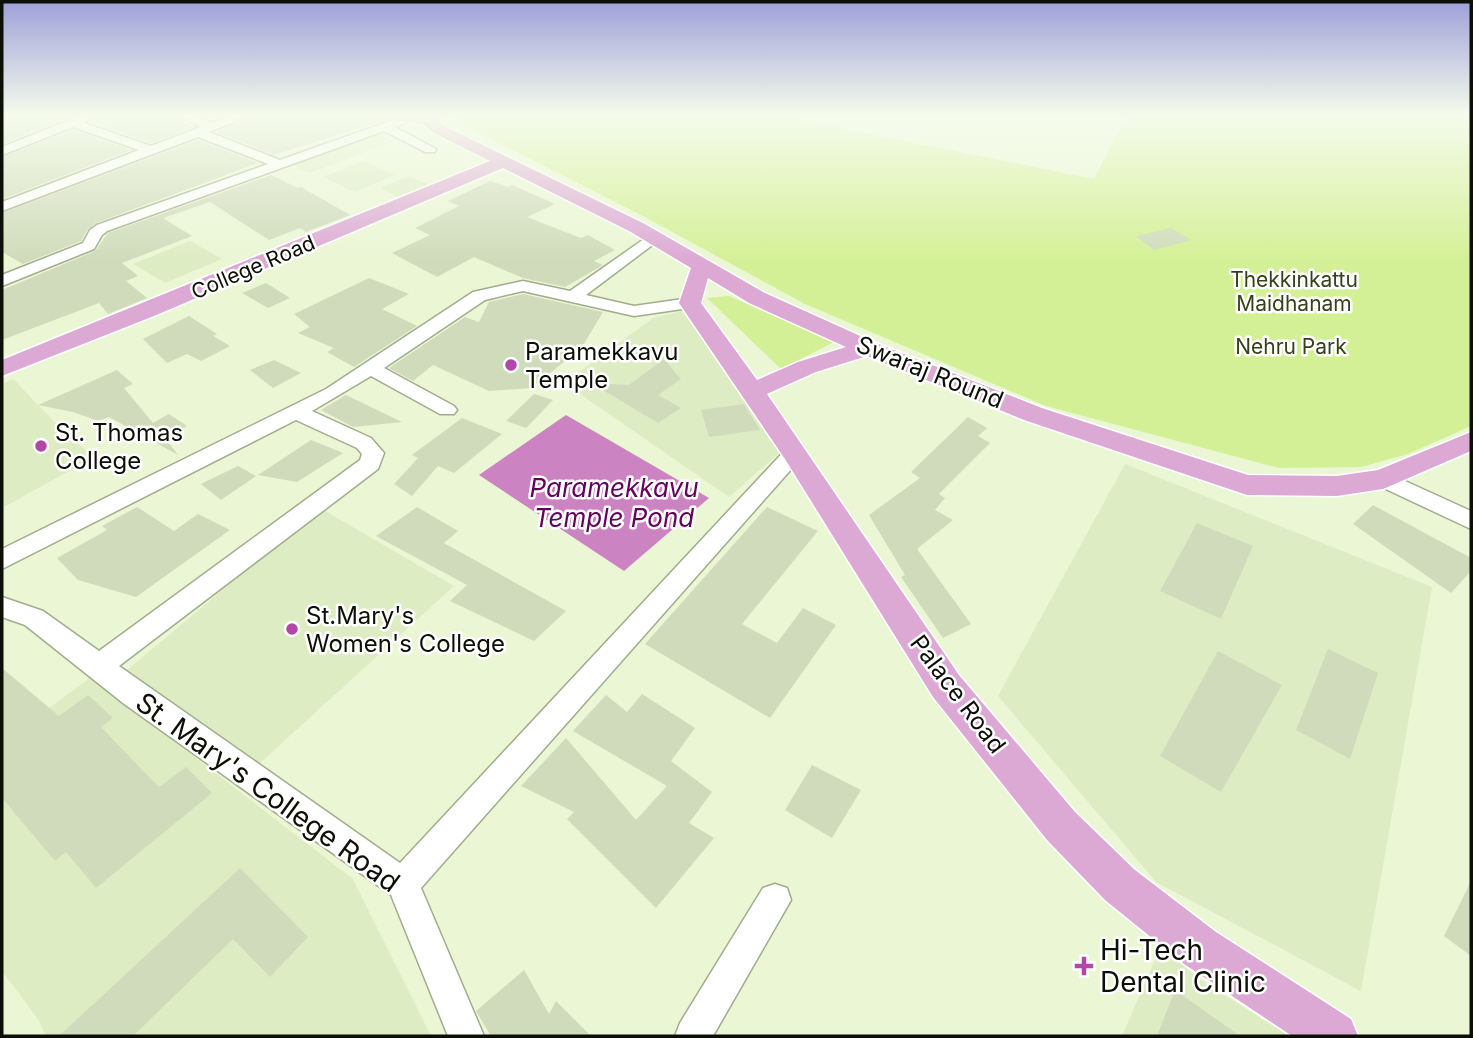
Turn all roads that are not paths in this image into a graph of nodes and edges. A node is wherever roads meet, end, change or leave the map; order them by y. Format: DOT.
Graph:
graph roads {
  1 [pos="116,163"];
  2 [pos="500,163"];
  3 [pos="506,163"];
  4 [pos="279,164"];
  5 [pos="2,207"];
  6 [pos="654,237"];
  7 [pos="702,265"];
  8 [pos="2,281"];
  9 [pos="573,297"];
  10 [pos="690,303"];
  11 [pos="868,348"];
  12 [pos="2,369"];
  13 [pos="372,369"];
  14 [pos="753,391"];
  15 [pos="447,410"];
  16 [pos="298,412"];
  17 [pos="1471,441"];
  18 [pos="795,452"];
  19 [pos="1383,479"];
  20 [pos="1471,521"];
  21 [pos="2,560"];
  22 [pos="2,607"];
  23 [pos="99,666"];
  24 [pos="403,884"];
  25 [pos="775,900"];
  26 [pos="466,1036"];
  27 [pos="693,1036"];
  28 [pos="1334,1036"];
  1 -- 5 [label="street"];
  2 -- 12 [label="main road, College Road"];
  3 -- 6 [label="main road, Swaraj Round"];
  4 -- 8 [label="street"];
  6 -- 7 [label="main road, Swaraj Round"];
  6 -- 9 [label="street"];
  7 -- 10 [label="main road"];
  7 -- 11 [label="main road, Swaraj Round"];
  9 -- 10 [label="street"];
  9 -- 13 [label="street"];
  10 -- 14 [label="main road, Palace Road"];
  11 -- 14 [label="main road"];
  11 -- 19 [label="main road, Swaraj Round"];
  13 -- 15 [label="street"];
  13 -- 16 [label="street"];
  14 -- 18 [label="main road, Palace Road"];
  16 -- 21 [label="street"];
  16 -- 23 [label="street"];
  17 -- 19 [label="main road, Swaraj Round"];
  18 -- 24 [label="street"];
  18 -- 28 [label="main road, Palace Road"];
  19 -- 20 [label="street"];
  22 -- 23 [label="street, St. Mary's College Road"];
  23 -- 24 [label="street, St. Mary's College Road"];
  24 -- 26 [label="street, St. Mary's College Road"];
  25 -- 27 [label="street"];
}
